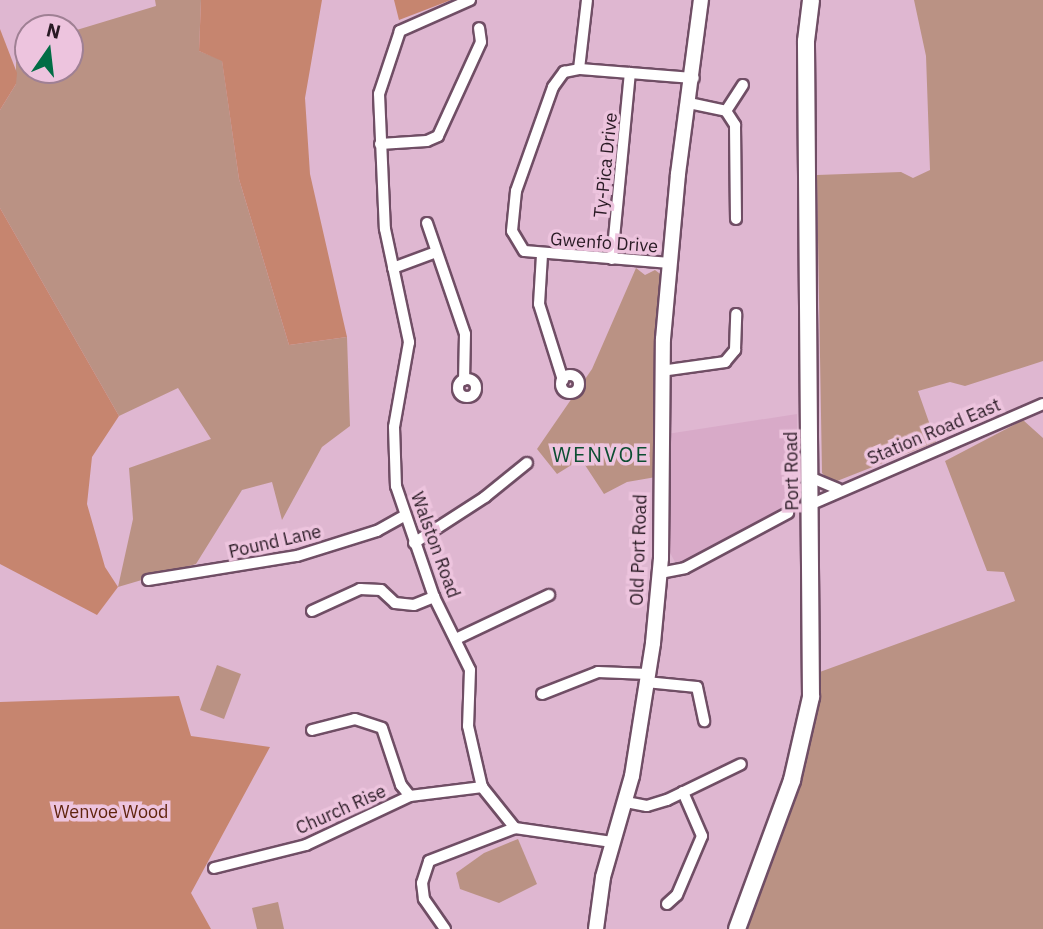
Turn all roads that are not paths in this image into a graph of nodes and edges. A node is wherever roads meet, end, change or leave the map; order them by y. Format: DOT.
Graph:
graph roads {
  1 [pos="470,0"];
  2 [pos="587,0"];
  3 [pos="701,0"];
  4 [pos="811,0"];
  5 [pos="479,29"];
  6 [pos="579,69"];
  7 [pos="630,73"];
  8 [pos="694,78"];
  9 [pos="743,85"];
  10 [pos="689,103"];
  11 [pos="726,111"];
  12 [pos="380,144"];
  13 [pos="736,219"];
  14 [pos="427,223"];
  15 [pos="436,252"];
  16 [pos="542,255"];
  17 [pos="612,259"];
  18 [pos="670,262"];
  19 [pos="393,268"];
  20 [pos="736,314"];
  21 [pos="661,371"];
  22 [pos="464,380"];
  23 [pos="563,380"];
  24 [pos="1043,404"];
  25 [pos="527,463"];
  26 [pos="812,478"];
  27 [pos="838,489"];
  28 [pos="812,503"];
  29 [pos="788,513"];
  30 [pos="404,516"];
  31 [pos="414,542"];
  32 [pos="660,573"];
  33 [pos="148,580"];
  34 [pos="549,595"];
  35 [pos="434,597"];
  36 [pos="312,611"];
  37 [pos="456,639"];
  38 [pos="647,678"];
  39 [pos="542,694"];
  40 [pos="704,721"];
  41 [pos="312,730"];
  42 [pos="741,764"];
  43 [pos="482,787"];
  44 [pos="683,793"];
  45 [pos="410,796"];
  46 [pos="626,802"];
  47 [pos="516,828"];
  48 [pos="612,842"];
  49 [pos="214,869"];
  50 [pos="667,904"];
  51 [pos="445,929"];
  52 [pos="596,929"];
  53 [pos="737,929"];
  1 -- 12 [label="street, Walston Road"];
  2 -- 6 [label="street"];
  3 -- 8 [label="street, Old Port Road"];
  4 -- 26 [label="main road, Port Road"];
  5 -- 12 [label="street"];
  6 -- 7 [label="street"];
  6 -- 16 [label="street, Gwenfo Drive"];
  7 -- 8 [label="street"];
  7 -- 17 [label="street, Ty-Pica Drive"];
  8 -- 10 [label="street, Old Port Road"];
  9 -- 11 [label="street"];
  10 -- 11 [label="street"];
  10 -- 18 [label="street, Old Port Road"];
  11 -- 13 [label="street"];
  12 -- 19 [label="street, Walston Road"];
  14 -- 15 [label="street"];
  15 -- 19 [label="street"];
  15 -- 22 [label="street"];
  16 -- 17 [label="street, Gwenfo Drive"];
  16 -- 23 [label="street"];
  17 -- 18 [label="street, Gwenfo Drive"];
  18 -- 21 [label="street, Old Port Road"];
  19 -- 30 [label="street, Walston Road"];
  20 -- 21 [label="street"];
  21 -- 32 [label="street, Old Port Road"];
  24 -- 27 [label="street, Station Road East"];
  25 -- 31 [label="street"];
  26 -- 27 [label="street"];
  26 -- 28 [label="main road, Port Road"];
  27 -- 28 [label="street, Station Road East"];
  28 -- 53 [label="main road, Port Road"];
  29 -- 32 [label="street"];
  30 -- 31 [label="street, Walston Road"];
  30 -- 33 [label="street, Pound Lane"];
  31 -- 35 [label="street, Walston Road"];
  32 -- 38 [label="street, Old Port Road"];
  34 -- 37 [label="street"];
  35 -- 36 [label="street"];
  35 -- 37 [label="street, Walston Road"];
  37 -- 43 [label="street, Walston Road"];
  38 -- 39 [label="street"];
  38 -- 40 [label="street"];
  38 -- 46 [label="street, Old Port Road"];
  41 -- 45 [label="street"];
  42 -- 44 [label="street"];
  43 -- 45 [label="street, Church Rise"];
  43 -- 47 [label="street, Walston Road"];
  44 -- 46 [label="street"];
  44 -- 50 [label="street"];
  45 -- 49 [label="street, Church Rise"];
  46 -- 48 [label="street, Old Port Road"];
  47 -- 48 [label="street"];
  47 -- 51 [label="street"];
  48 -- 52 [label="street, Old Port Road"];
}
